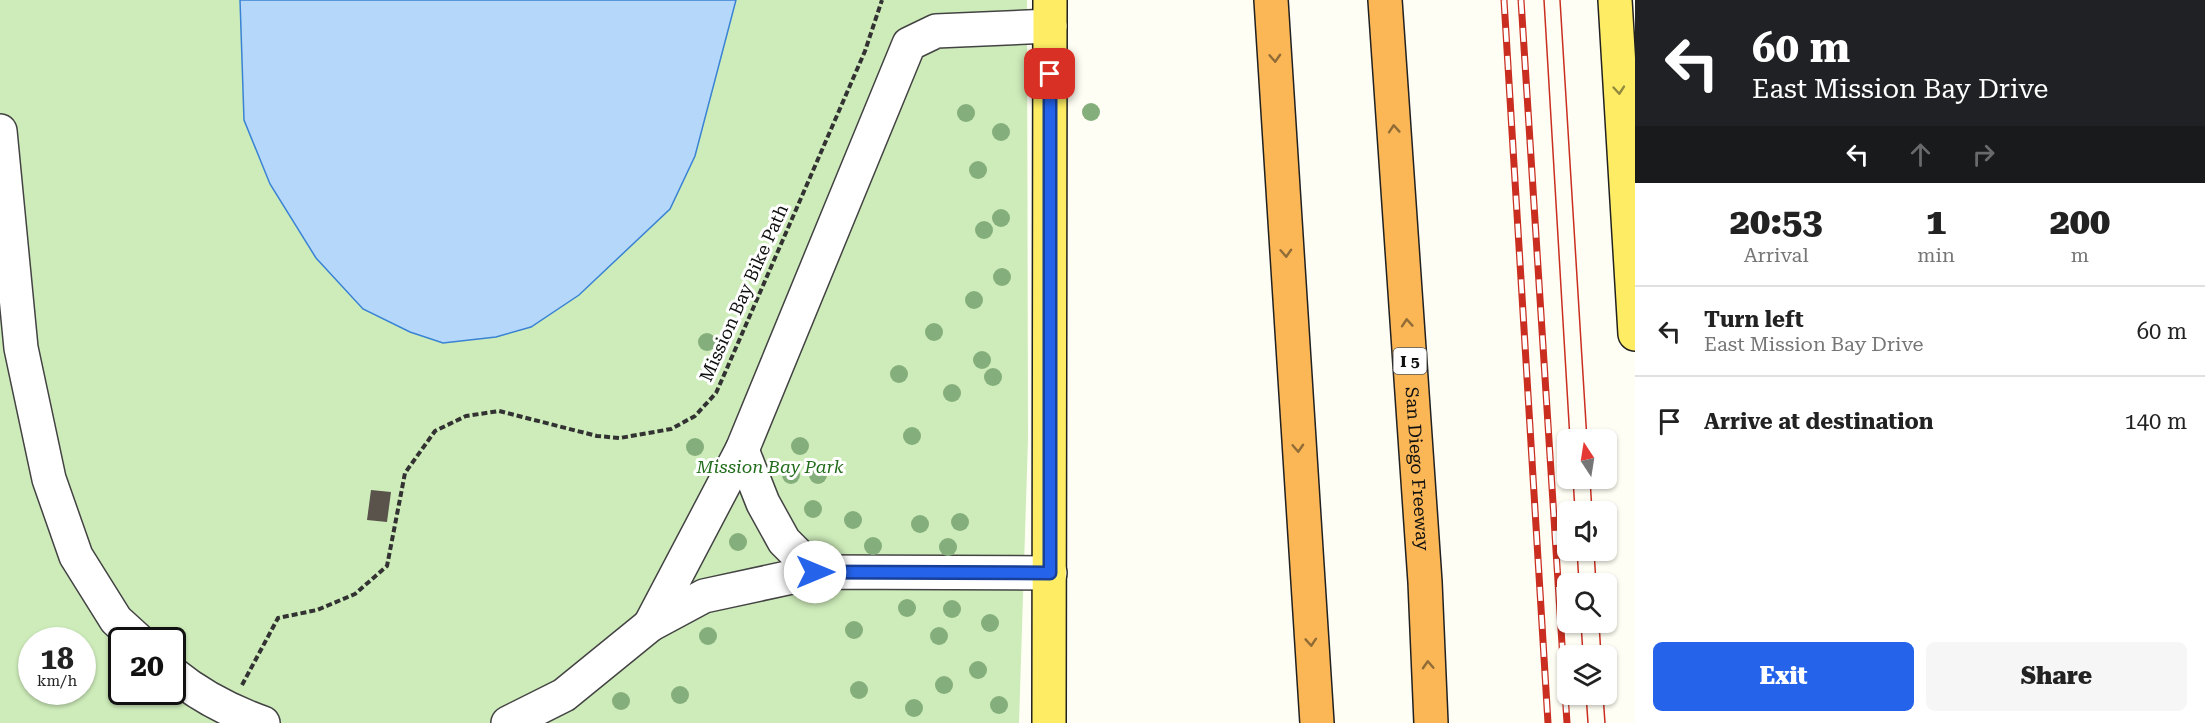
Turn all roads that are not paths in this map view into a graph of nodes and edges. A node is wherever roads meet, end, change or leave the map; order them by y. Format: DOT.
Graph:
graph roads {
  1 [pos="1271,0"];
  2 [pos="1385,0"];
  3 [pos="1615,0"];
  4 [pos="1050,13"];
  5 [pos="0,131"];
  6 [pos="1629,137"];
  7 [pos="1635,334"];
  8 [pos="742,450"];
  9 [pos="815,572"];
  10 [pos="1050,573"];
  11 [pos="650,625"];
  12 [pos="124,627"];
  13 [pos="186,685"];
  14 [pos="263,723"];
  15 [pos="508,723"];
  16 [pos="1049,723"];
  17 [pos="1317,723"];
  18 [pos="1431,723"];
  1 -- 17 [label="highway, one-way"];
  18 -- 2 [label="highway, San Diego Freeway / I 5, one-way"];
  3 -- 6 [label="main road, one-way"];
  4 -- 8 [label="lane"];
  4 -- 10 [label="main road"];
  5 -- 12 [label="lane"];
  6 -- 7 [label="main road"];
  8 -- 9 [label="lane"];
  8 -- 11 [label="lane"];
  9 -- 10 [label="lane"];
  9 -- 11 [label="lane"];
  10 -- 16 [label="main road"];
  11 -- 15 [label="lane"];
  13 -- 14 [label="lane"];
}
